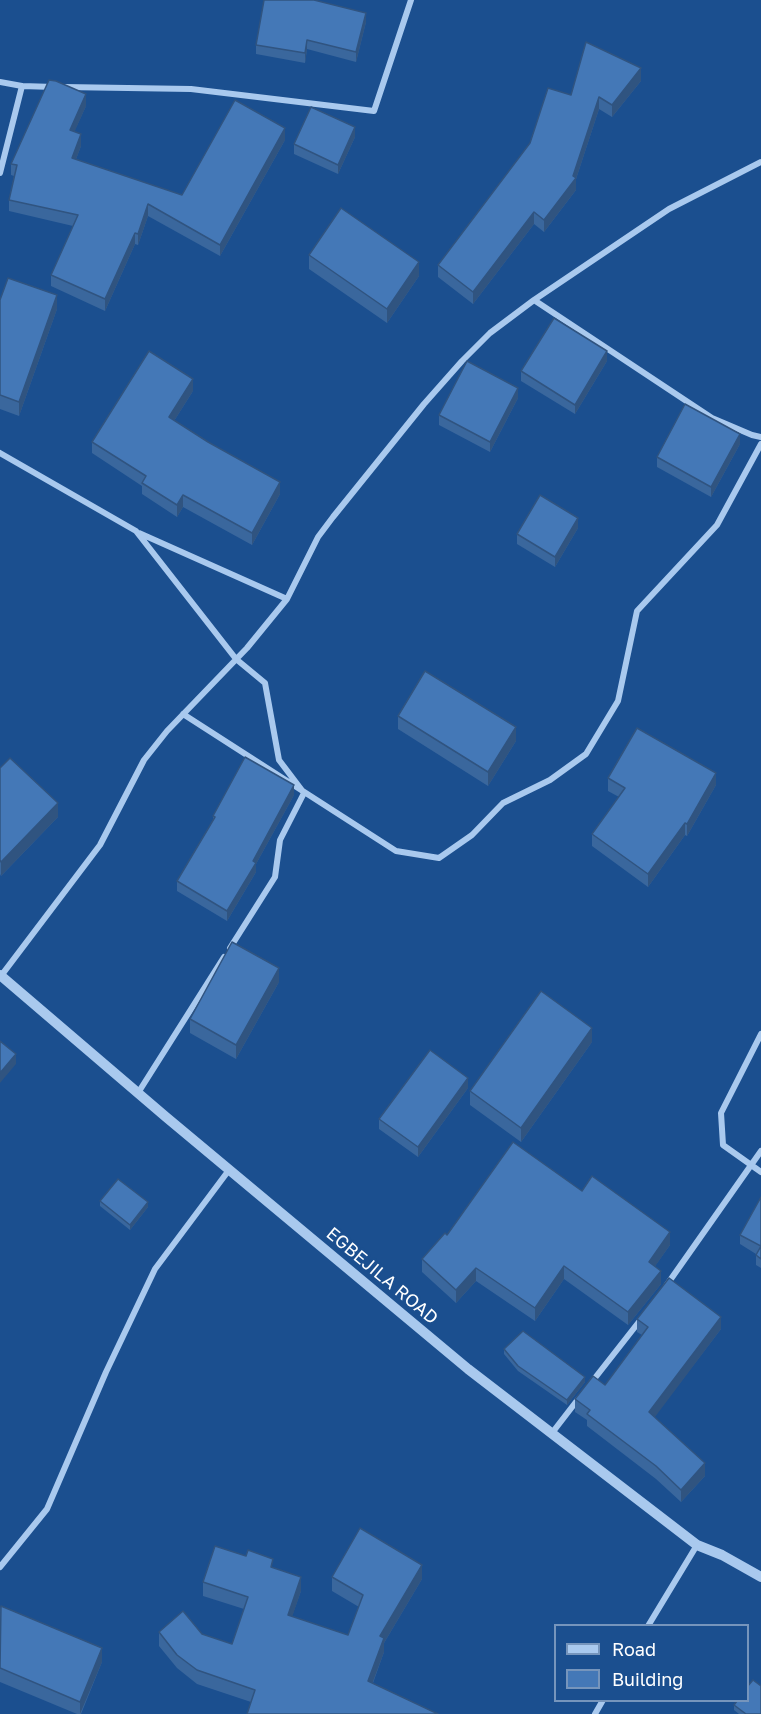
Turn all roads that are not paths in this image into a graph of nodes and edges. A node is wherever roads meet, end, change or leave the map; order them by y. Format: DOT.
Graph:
graph roads {
  1 [pos="411,0"];
  2 [pos="0,82"];
  3 [pos="22,86"];
  4 [pos="761,162"];
  5 [pos="0,173"];
  6 [pos="534,300"];
  7 [pos="761,437"];
  8 [pos="761,444"];
  9 [pos="0,453"];
  10 [pos="136,531"];
  11 [pos="287,599"];
  12 [pos="237,659"];
  13 [pos="183,714"];
  14 [pos="304,793"];
  15 [pos="1,976"];
  16 [pos="761,1034"];
  17 [pos="138,1094"];
  18 [pos="761,1151"];
  19 [pos="751,1165"];
  20 [pos="229,1170"];
  21 [pos="761,1172"];
  22 [pos="660,1294"];
  23 [pos="645,1313"];
  24 [pos="588,1387"];
  25 [pos="581,1396"];
  26 [pos="552,1433"];
  27 [pos="697,1545"];
  28 [pos="0,1567"];
  29 [pos="761,1577"];
  30 [pos="649,1624"];
  1 -- 3 [label="street"];
  2 -- 3 [label="street"];
  3 -- 5 [label="street"];
  4 -- 6 [label="street"];
  6 -- 7 [label="street"];
  6 -- 11 [label="street"];
  8 -- 14 [label="street"];
  9 -- 10 [label="street"];
  10 -- 11 [label="street"];
  10 -- 12 [label="street"];
  11 -- 12 [label="street"];
  12 -- 13 [label="street"];
  12 -- 14 [label="street"];
  13 -- 14 [label="street"];
  13 -- 15 [label="street"];
  14 -- 17 [label="street"];
  15 -- 17 [label="street, EGBEJILA ROAD"];
  16 -- 19 [label="street"];
  17 -- 20 [label="street, EGBEJILA ROAD"];
  18 -- 19 [label="street"];
  19 -- 21 [label="street"];
  19 -- 22 [label="street"];
  20 -- 26 [label="street, EGBEJILA ROAD"];
  20 -- 28 [label="street"];
  23 -- 24 [label="street"];
  25 -- 26 [label="street"];
  26 -- 27 [label="street, EGBEJILA ROAD"];
  27 -- 29 [label="street, EGBEJILA ROAD"];
  27 -- 30 [label="street"];
}
